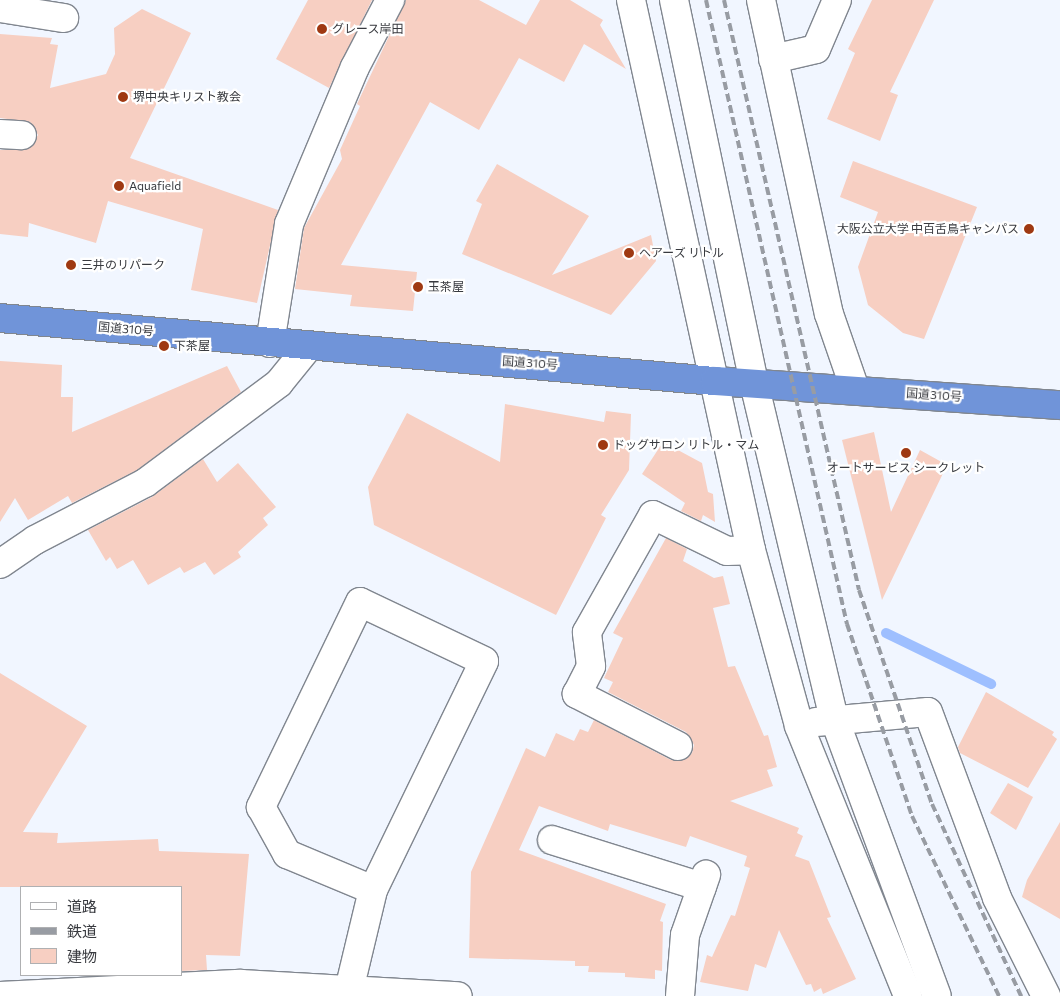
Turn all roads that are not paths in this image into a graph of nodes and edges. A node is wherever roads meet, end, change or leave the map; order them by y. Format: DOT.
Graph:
graph roads {
  1 [pos="390,0"];
  2 [pos="631,0"];
  3 [pos="674,0"];
  4 [pos="760,0"];
  5 [pos="837,0"];
  6 [pos="0,8"];
  7 [pos="64,18"];
  8 [pos="773,59"];
  9 [pos="0,318"];
  10 [pos="270,343"];
  11 [pos="309,346"];
  12 [pos="715,381"];
  13 [pos="754,383"];
  14 [pos="855,389"];
  15 [pos="1060,405"];
  16 [pos="752,550"];
  17 [pos="0,564"];
  18 [pos="834,718"];
  19 [pos="799,726"];
  20 [pos="678,746"];
  21 [pos="552,840"];
  22 [pos="373,890"];
  23 [pos="349,990"];
  24 [pos="0,996"];
  25 [pos="458,996"];
  26 [pos="680,996"];
  27 [pos="908,996"];
  28 [pos="937,996"];
  29 [pos="1046,996"];
  1 -- 10 [label="street"];
  2 -- 12 [label="street"];
  3 -- 13 [label="street"];
  4 -- 8 [label="street"];
  5 -- 8 [label="street"];
  6 -- 7 [label="street"];
  8 -- 14 [label="street"];
  9 -- 10 [label="highway, 国道310号"];
  10 -- 11 [label="highway, 国道310号"];
  11 -- 12 [label="highway, 国道310号"];
  11 -- 17 [label="street"];
  12 -- 13 [label="highway, 国道310号"];
  12 -- 16 [label="street"];
  13 -- 14 [label="highway, 国道310号"];
  13 -- 18 [label="street"];
  14 -- 15 [label="highway, 国道310号"];
  16 -- 19 [label="street"];
  16 -- 20 [label="street"];
  18 -- 19 [label="street"];
  18 -- 28 [label="street"];
  18 -- 29 [label="street"];
  19 -- 27 [label="street"];
  21 -- 26 [label="street"];
  22 -- 22 [label="street"];
  22 -- 23 [label="street"];
  23 -- 24 [label="street"];
  23 -- 25 [label="street"];
}
